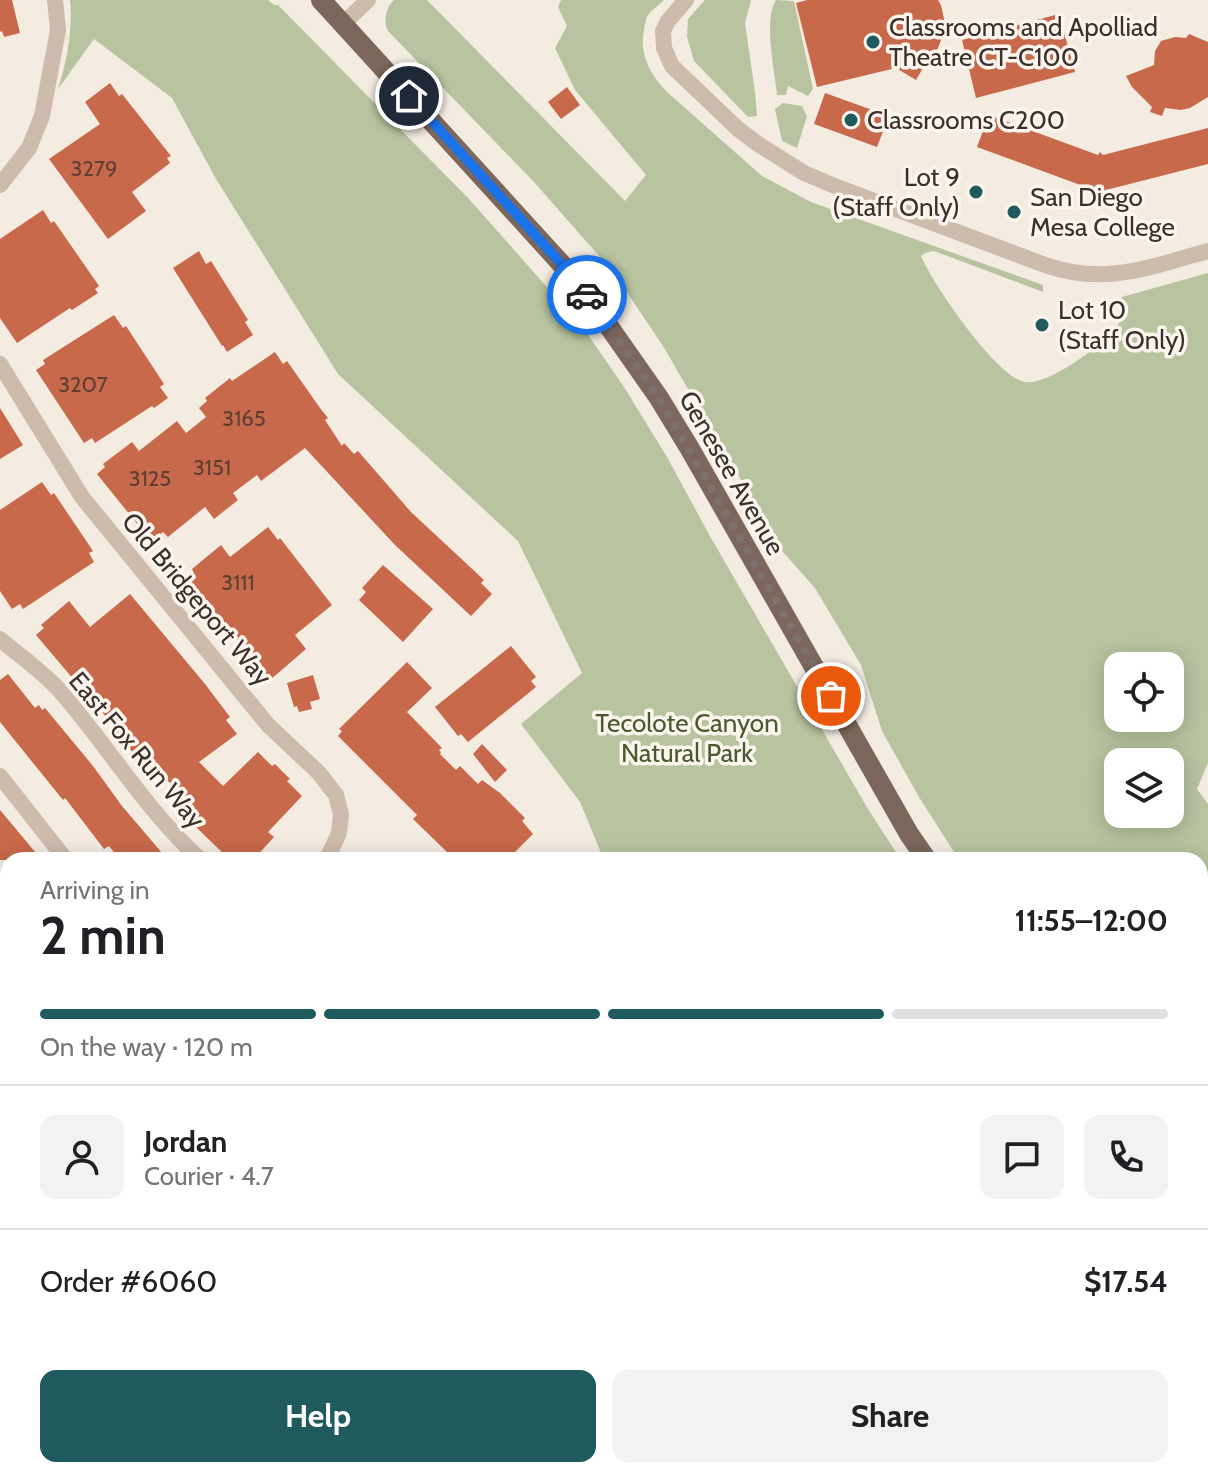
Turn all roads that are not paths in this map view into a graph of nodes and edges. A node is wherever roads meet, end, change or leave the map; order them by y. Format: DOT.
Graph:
graph roads {
  1 [pos="55,0"];
  2 [pos="321,0"];
  3 [pos="368,0"];
  4 [pos="686,0"];
  5 [pos="344,23"];
  6 [pos="0,185"];
  7 [pos="1208,251"];
  8 [pos="0,364"];
  9 [pos="0,639"];
  10 [pos="0,776"];
  11 [pos="60,852"];
  12 [pos="192,852"];
  13 [pos="330,852"];
  14 [pos="921,852"];
  1 -- 6 [label="street"];
  2 -- 5 [label="main road, Genesee Avenue"];
  3 -- 5 [label="street"];
  4 -- 7 [label="street"];
  5 -- 14 [label="main road, Genesee Avenue"];
  8 -- 13 [label="street, Old Bridgeport Way"];
  9 -- 12 [label="street, East Fox Run Way"];
  10 -- 11 [label="street"];
}
